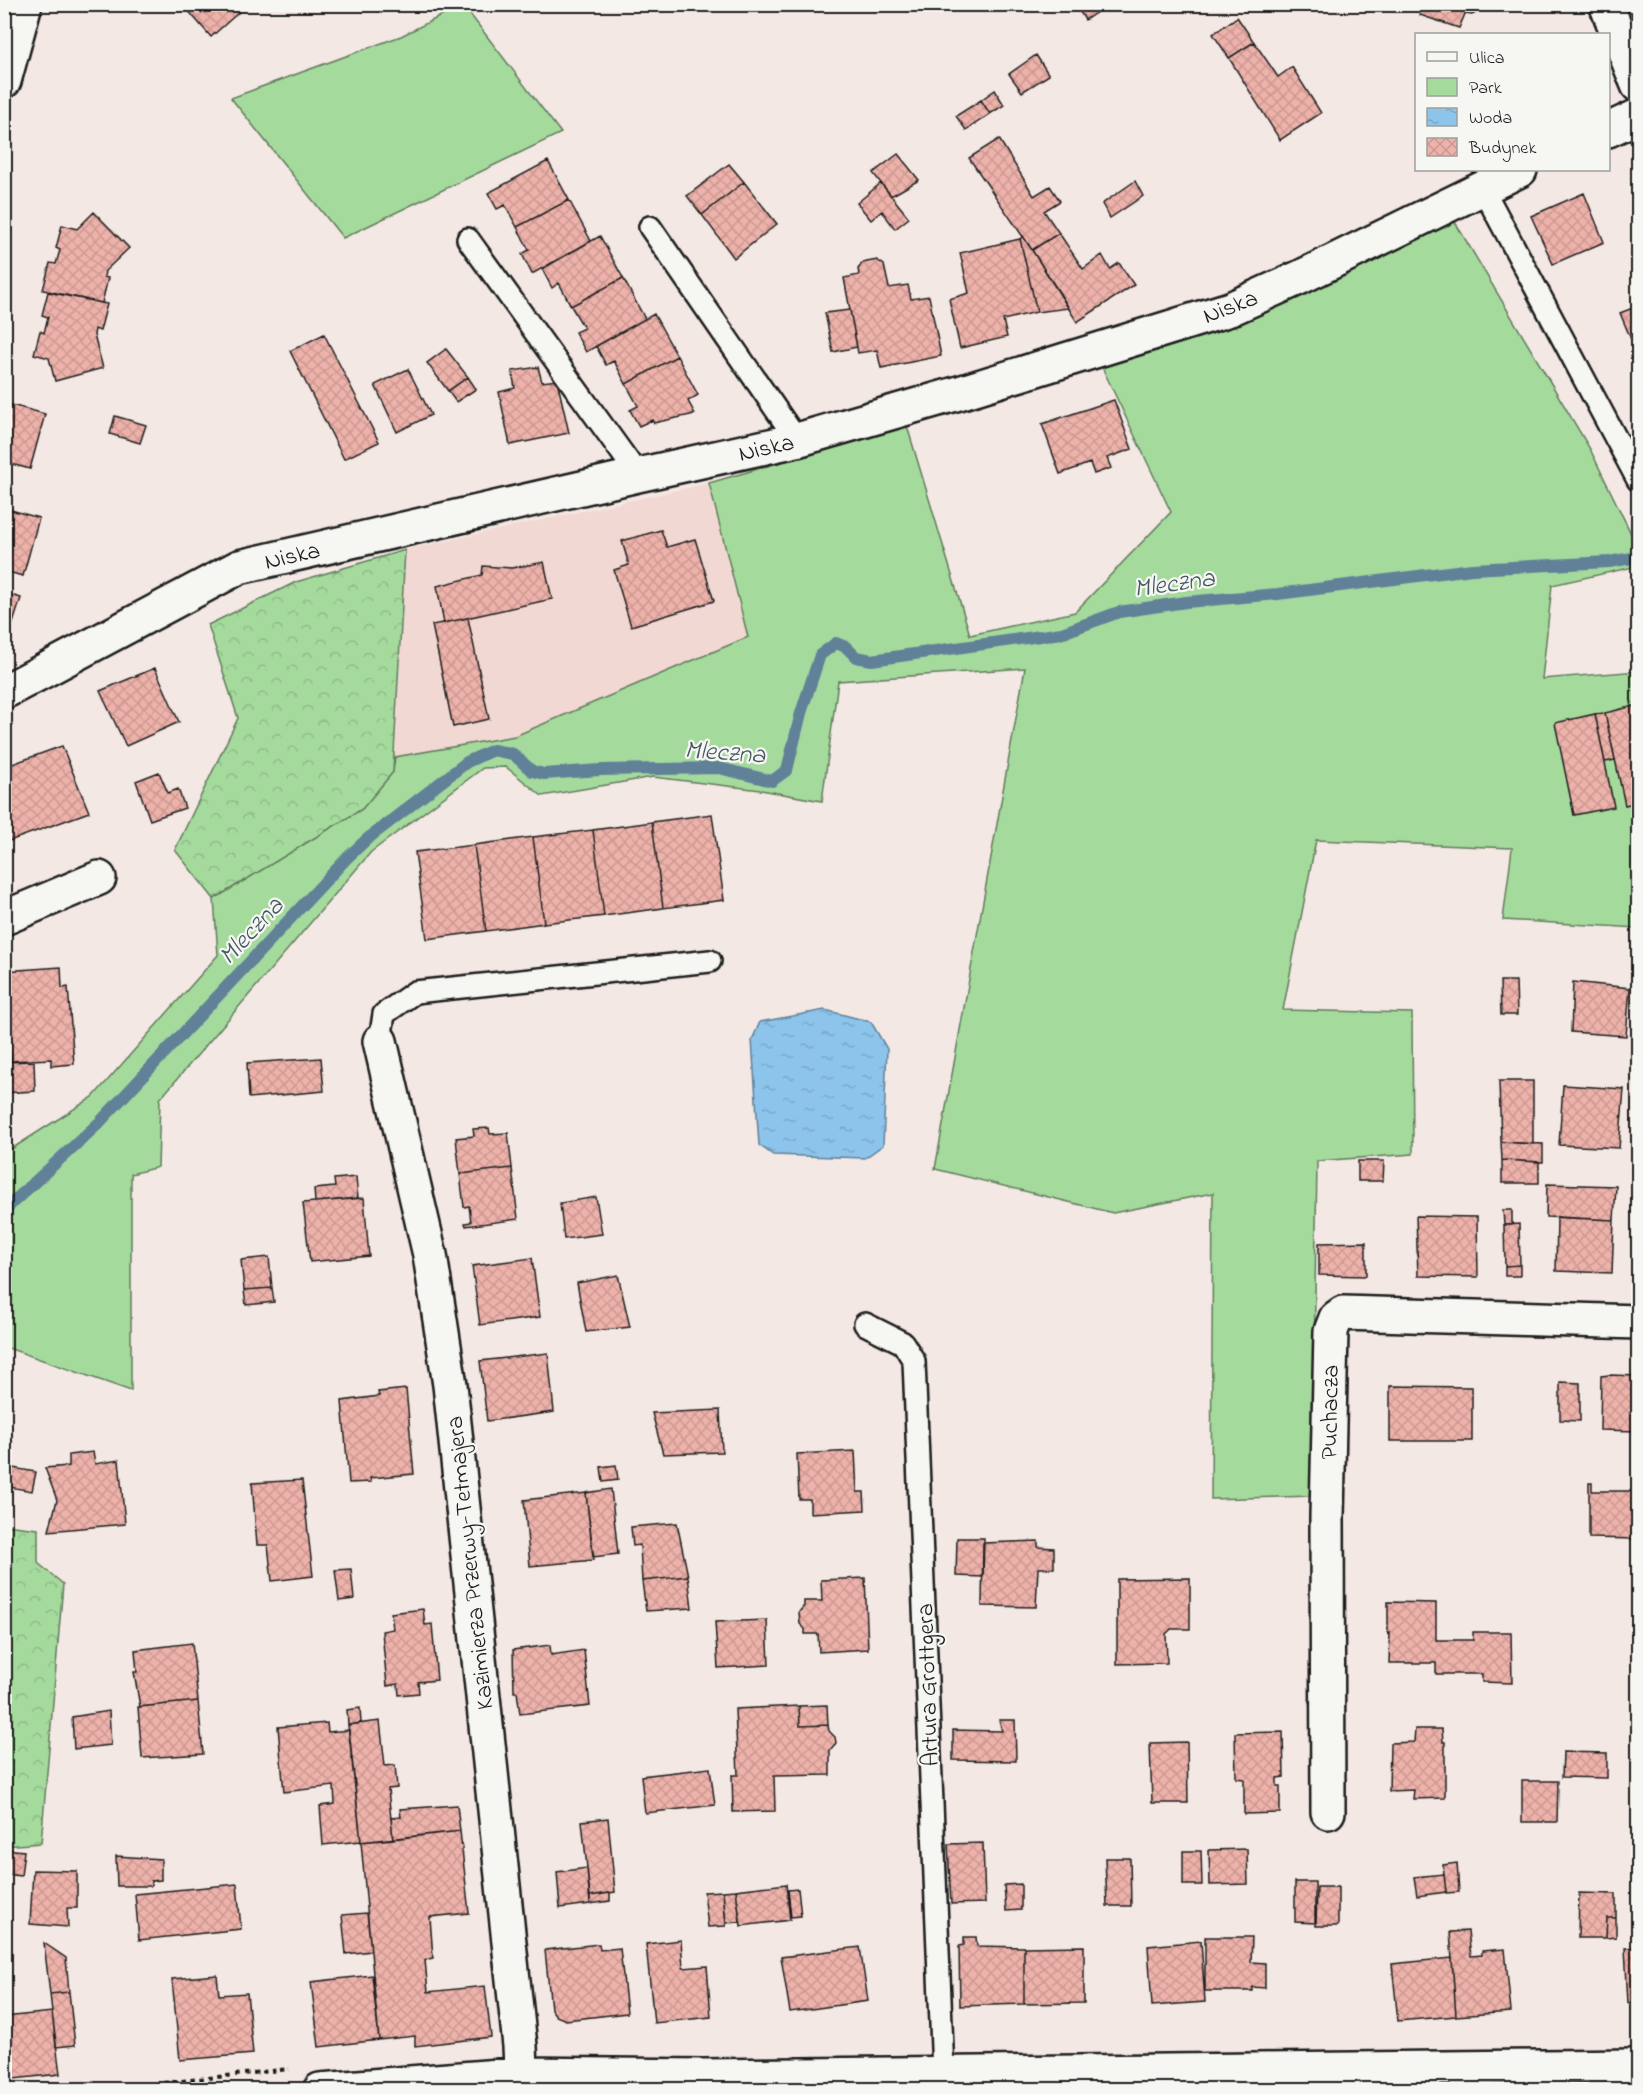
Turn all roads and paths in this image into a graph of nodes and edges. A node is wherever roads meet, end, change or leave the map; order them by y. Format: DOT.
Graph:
graph roads {
  1 [pos="25,4"];
  2 [pos="1606,4"];
  3 [pos="4,81"];
  4 [pos="1638,85"];
  5 [pos="1638,116"];
  6 [pos="1610,129"];
  7 [pos="1518,171"];
  8 [pos="1482,187"];
  9 [pos="650,227"];
  10 [pos="468,239"];
  11 [pos="797,440"];
  12 [pos="638,475"];
  13 [pos="1638,480"];
  14 [pos="4,692"];
  15 [pos="99,878"];
  16 [pos="4,918"];
  17 [pos="710,961"];
  18 [pos="380,1041"];
  19 [pos="1638,1322"];
  20 [pos="865,1324"];
  21 [pos="1328,1812"];
  22 [pos="1638,2066"];
  23 [pos="943,2073"];
  24 [pos="523,2082"];
  25 [pos="320,2090"];
  1 -- 3 [label="street"];
  2 -- 4 [label="street"];
  5 -- 6 [label="street"];
  7 -- 8 [label="street, Niska"];
  8 -- 11 [label="street, Niska"];
  8 -- 13 [label="lane"];
  9 -- 11 [label="lane"];
  10 -- 12 [label="lane"];
  11 -- 12 [label="street, Niska"];
  12 -- 14 [label="street, Niska"];
  15 -- 16 [label="street"];
  17 -- 18 [label="lane"];
  18 -- 24 [label="street, Kazimierza Przerwy-Tetmajera"];
  19 -- 21 [label="street, Puchacza"];
  20 -- 23 [label="lane, Artura Grottgera"];
  22 -- 23 [label="street"];
  23 -- 24 [label="street"];
  24 -- 25 [label="street"];
}
